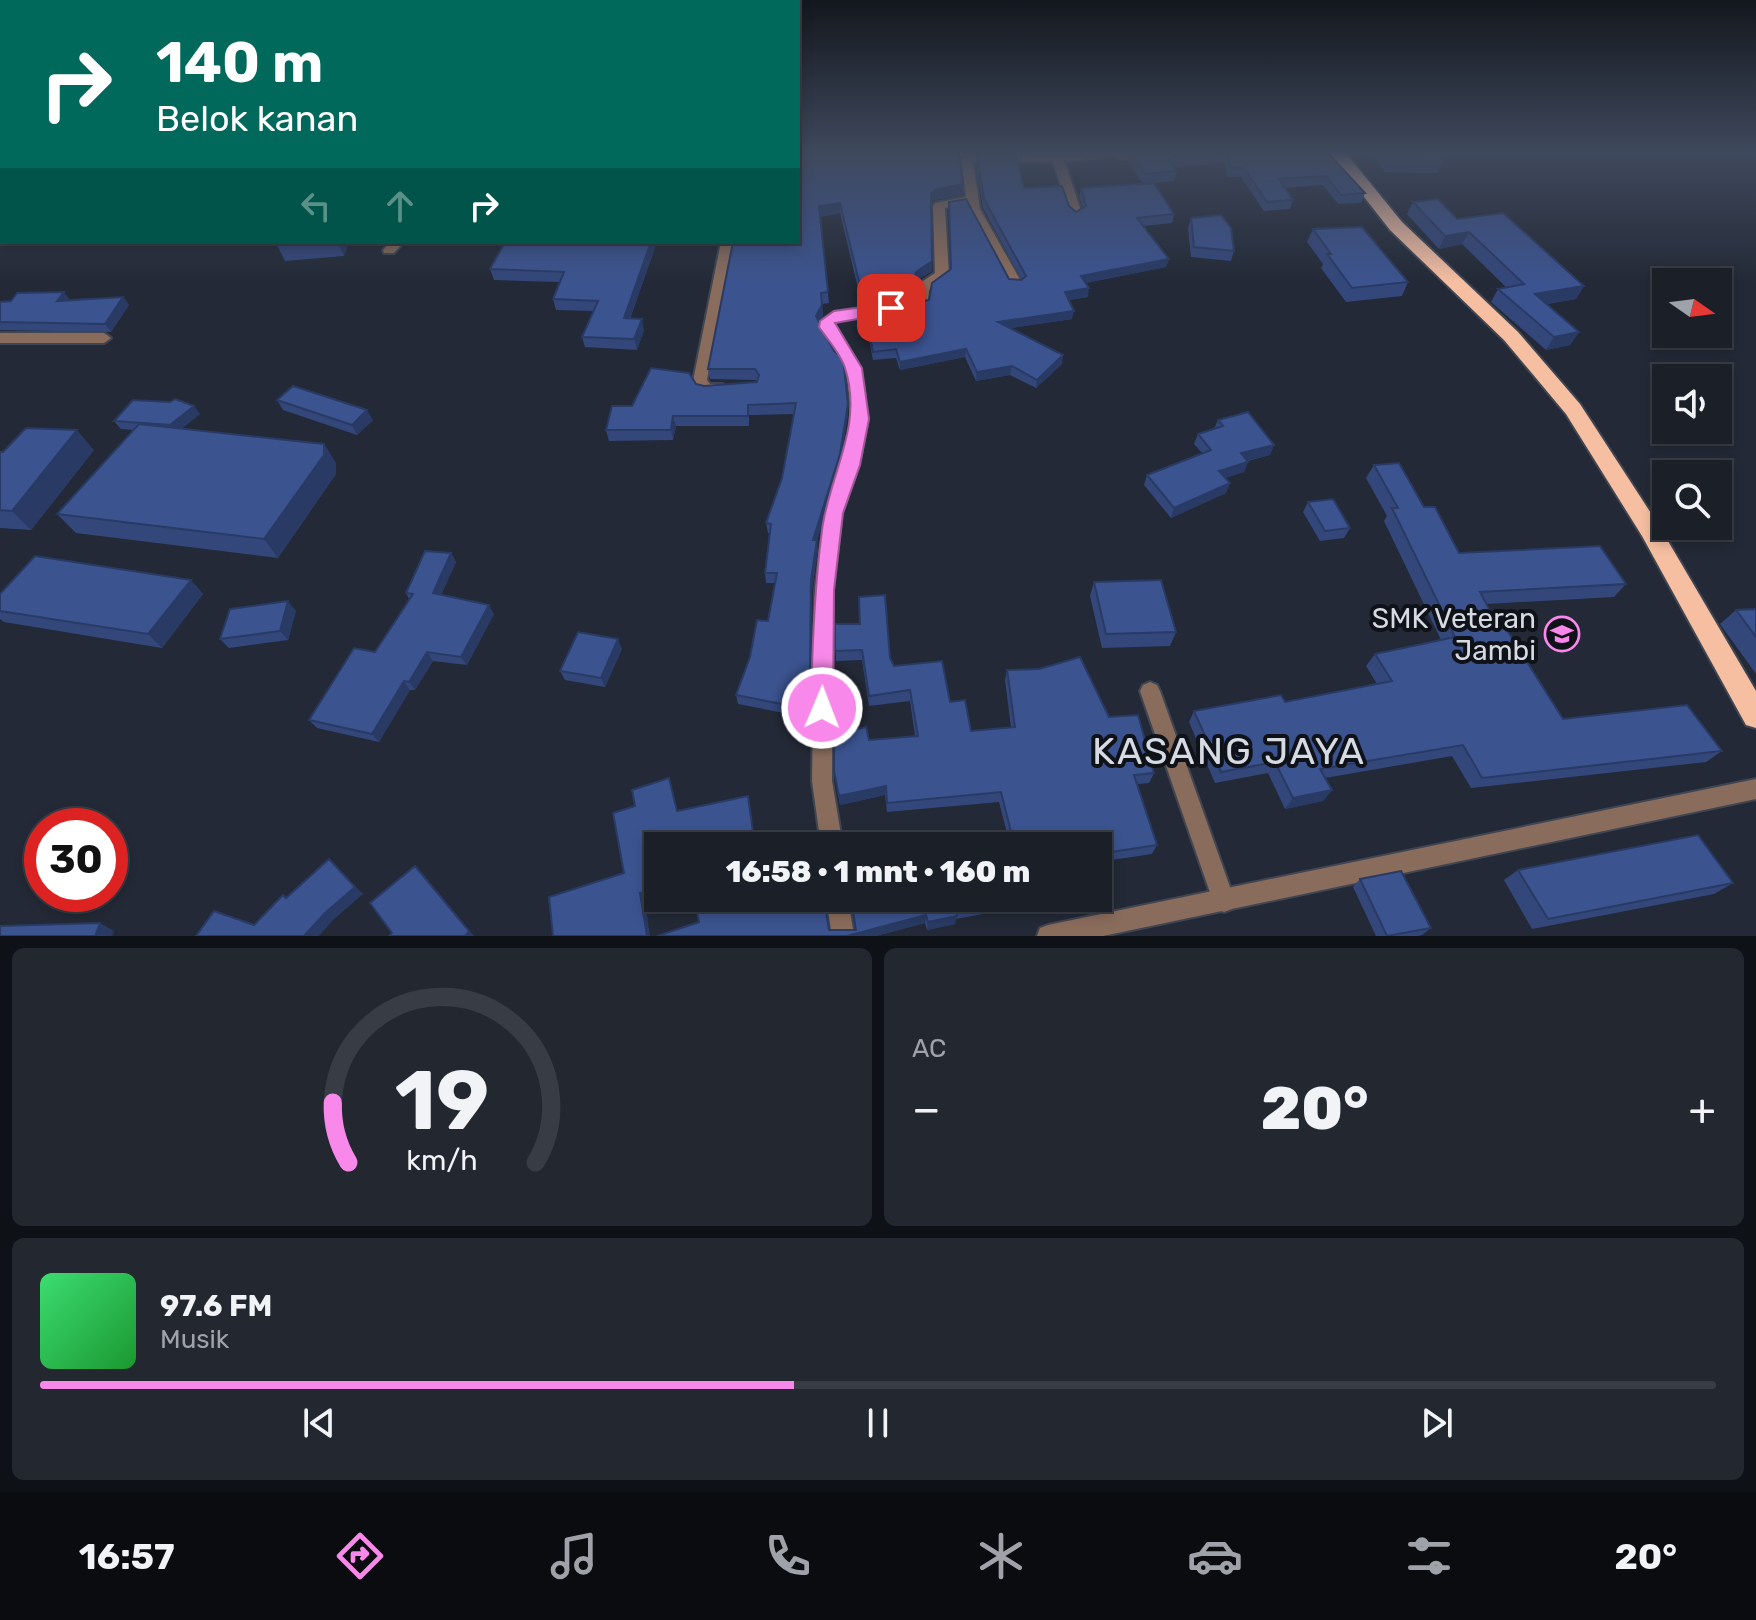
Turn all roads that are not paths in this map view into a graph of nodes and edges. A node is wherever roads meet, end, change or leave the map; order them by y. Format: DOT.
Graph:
graph roads {
  1 [pos="972,196"];
  2 [pos="1070,196"];
  3 [pos="1372,196"];
  4 [pos="973,199"];
  5 [pos="1076,214"];
  6 [pos="727,244"];
  7 [pos="1015,283"];
  8 [pos="0,338"];
  9 [pos="104,338"];
  10 [pos="736,387"];
  11 [pos="1150,691"];
  12 [pos="1756,716"];
  13 [pos="1756,789"];
  14 [pos="830,832"];
  15 [pos="1224,901"];
  16 [pos="839,912"];
  17 [pos="843,936"];
  18 [pos="1048,936"];
  1 -- 4 [label="street"];
  2 -- 5 [label="street"];
  3 -- 12 [label="highway"];
  4 -- 7 [label="street"];
  4 -- 14 [label="street"];
  6 -- 10 [label="street"];
  8 -- 9 [label="street"];
  11 -- 15 [label="street"];
  13 -- 15 [label="street"];
  15 -- 18 [label="street"];
  16 -- 17 [label="street"];
}
